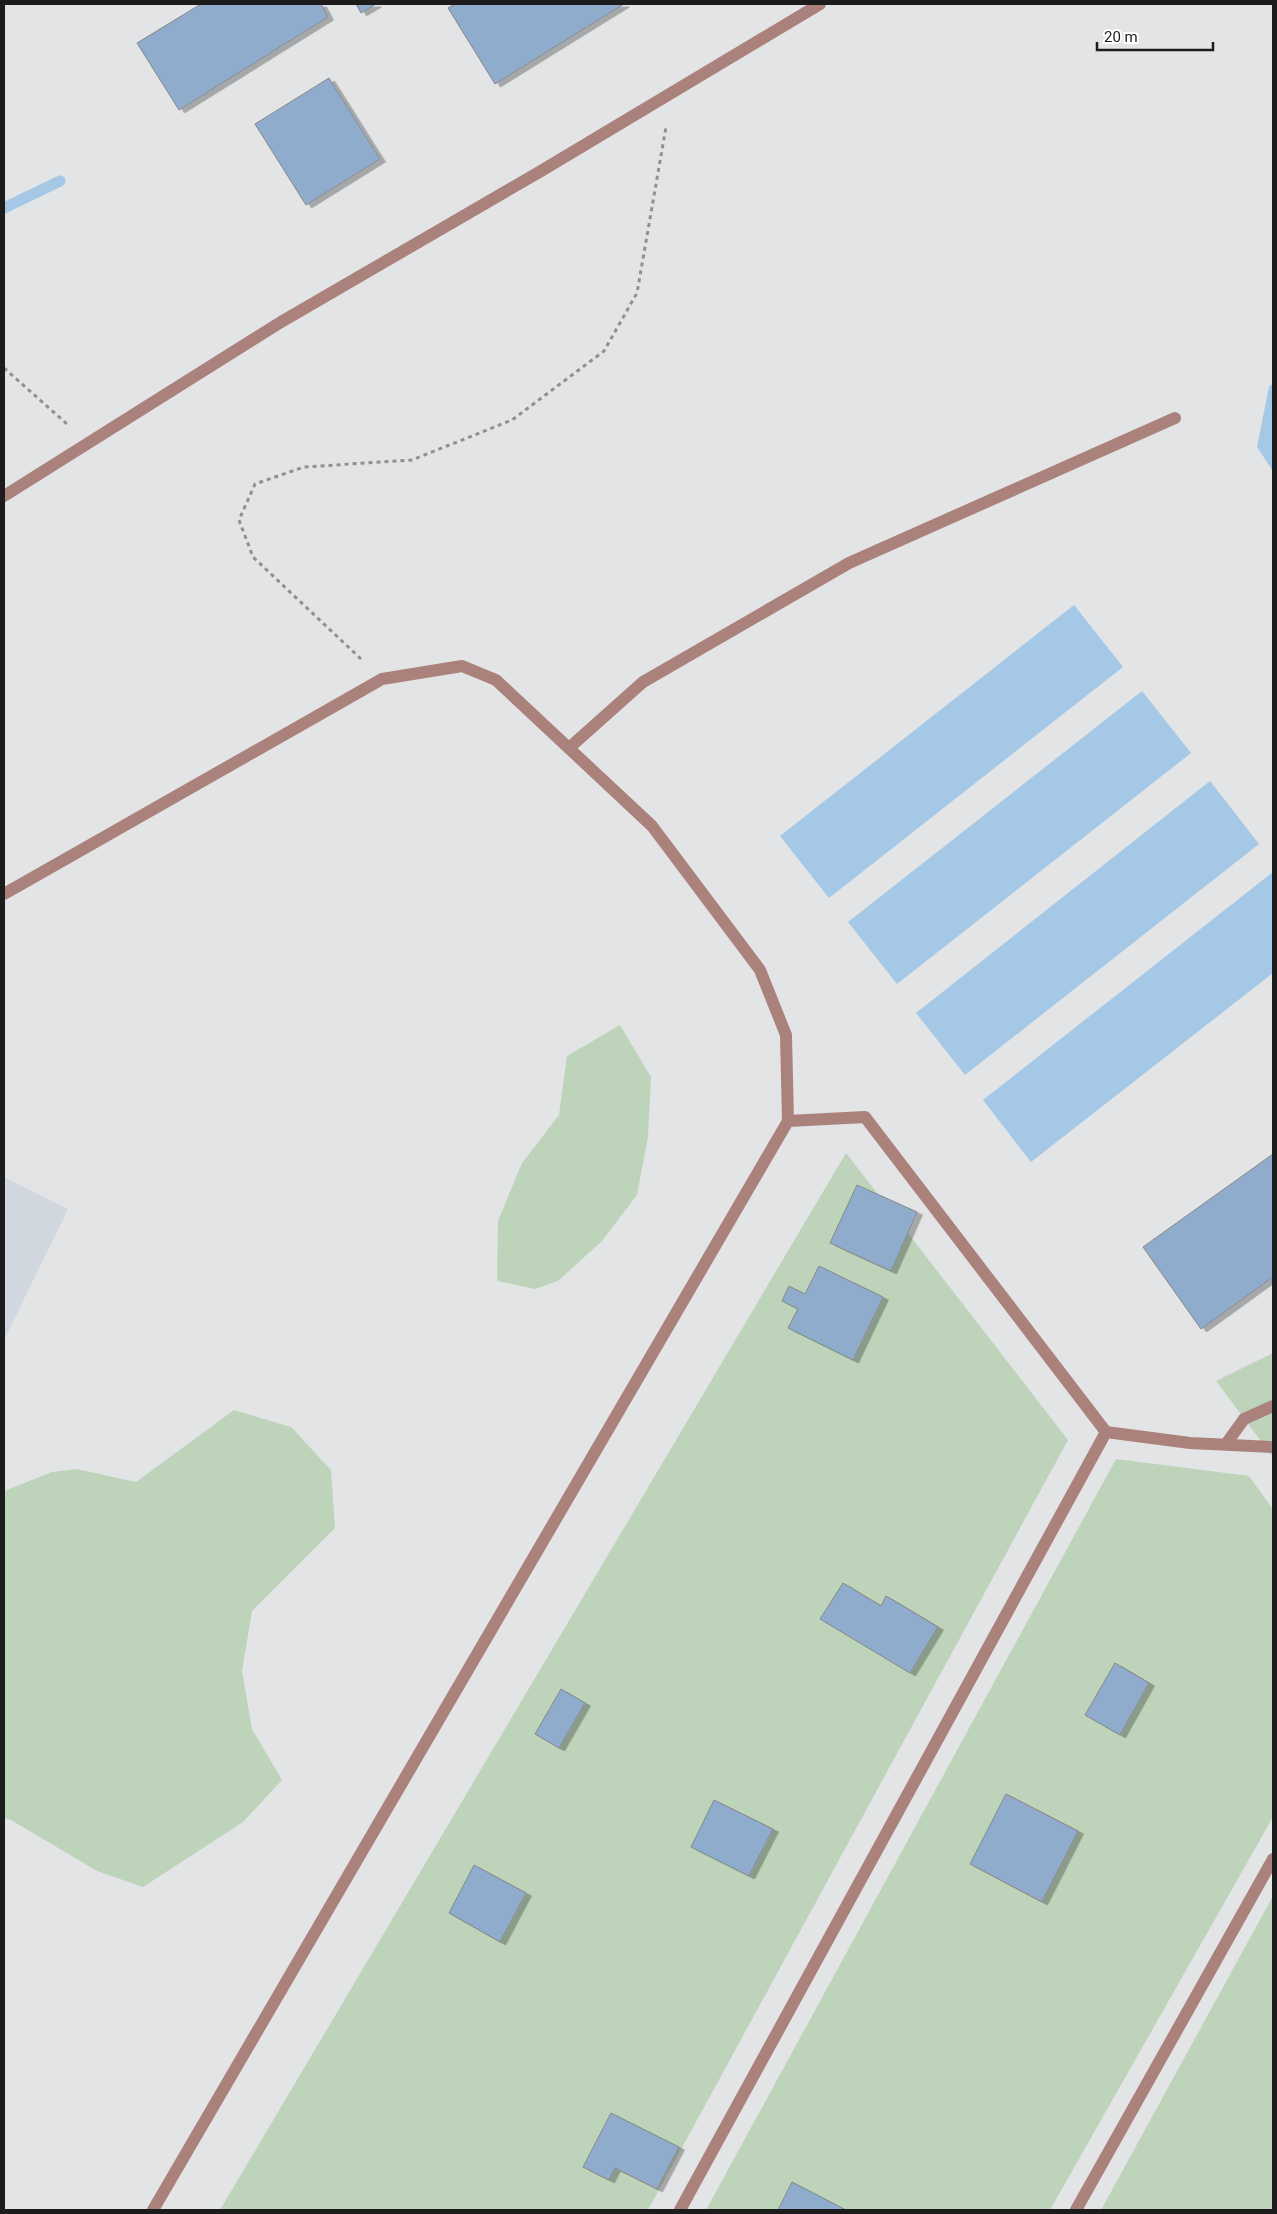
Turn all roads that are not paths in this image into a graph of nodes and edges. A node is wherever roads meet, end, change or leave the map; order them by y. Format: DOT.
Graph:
graph roads {
  1 [pos="820,4"];
  2 [pos="1175,418"];
  3 [pos="4,496"];
  4 [pos="569,748"];
  5 [pos="4,894"];
  6 [pos="788,1121"];
  7 [pos="1273,1406"];
  8 [pos="1106,1432"];
  9 [pos="1226,1444"];
  10 [pos="1273,1446"];
  11 [pos="1273,1859"];
  12 [pos="153,2210"];
  13 [pos="680,2210"];
  14 [pos="1076,2210"];
  1 -- 3 [label="lane"];
  2 -- 4 [label="lane"];
  4 -- 5 [label="lane"];
  4 -- 6 [label="lane"];
  6 -- 8 [label="lane"];
  6 -- 12 [label="lane"];
  7 -- 9 [label="lane"];
  8 -- 9 [label="lane"];
  8 -- 13 [label="lane"];
  9 -- 10 [label="lane"];
  11 -- 14 [label="lane"];
}
